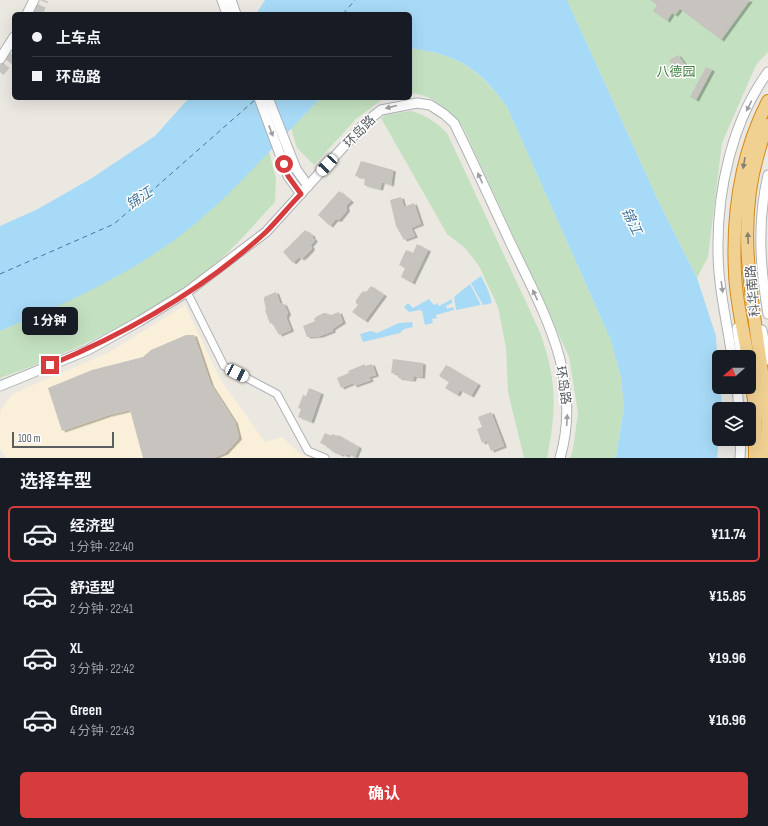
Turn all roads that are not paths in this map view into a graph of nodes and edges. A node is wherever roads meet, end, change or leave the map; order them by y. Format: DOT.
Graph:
graph roads {
  1 [pos="34,0"];
  2 [pos="222,0"];
  3 [pos="28,12"];
  4 [pos="226,12"];
  5 [pos="12,40"];
  6 [pos="0,59"];
  7 [pos="768,72"];
  8 [pos="260,100"];
  9 [pos="269,100"];
  10 [pos="768,101"];
  11 [pos="768,126"];
  12 [pos="768,175"];
  13 [pos="308,186"];
  14 [pos="301,194"];
  15 [pos="750,270"];
  16 [pos="735,273"];
  17 [pos="187,292"];
  18 [pos="768,314"];
  19 [pos="731,350"];
  20 [pos="740,350"];
  21 [pos="747,350"];
  22 [pos="768,360"];
  23 [pos="2,386"];
  24 [pos="753,394"];
  25 [pos="741,446"];
  26 [pos="325,458"];
  27 [pos="560,458"];
  28 [pos="740,458"];
  29 [pos="755,458"];
  30 [pos="766,458"];
  1 -- 3 [label="street"];
  2 -- 4 [label="street"];
  5 -- 6 [label="street"];
  7 -- 19 [label="street, one-way"];
  8 -- 14 [label="street, one-way"];
  9 -- 13 [label="street"];
  10 -- 16 [label="highway, 科华南路, one-way"];
  15 -- 11 [label="highway, 科华南路, one-way"];
  12 -- 18 [label="street"];
  13 -- 14 [label="street, 环岛路"];
  27 -- 13 [label="street, 环岛路, one-way"];
  14 -- 17 [label="street, 环岛路"];
  15 -- 22 [label="street"];
  15 -- 30 [label="highway, 科华南路"];
  16 -- 20 [label="street"];
  16 -- 21 [label="highway, 科华南路"];
  17 -- 23 [label="street, 环岛路"];
  17 -- 26 [label="street"];
  24 -- 29 [label="highway"];
  25 -- 28 [label="street"];
}
